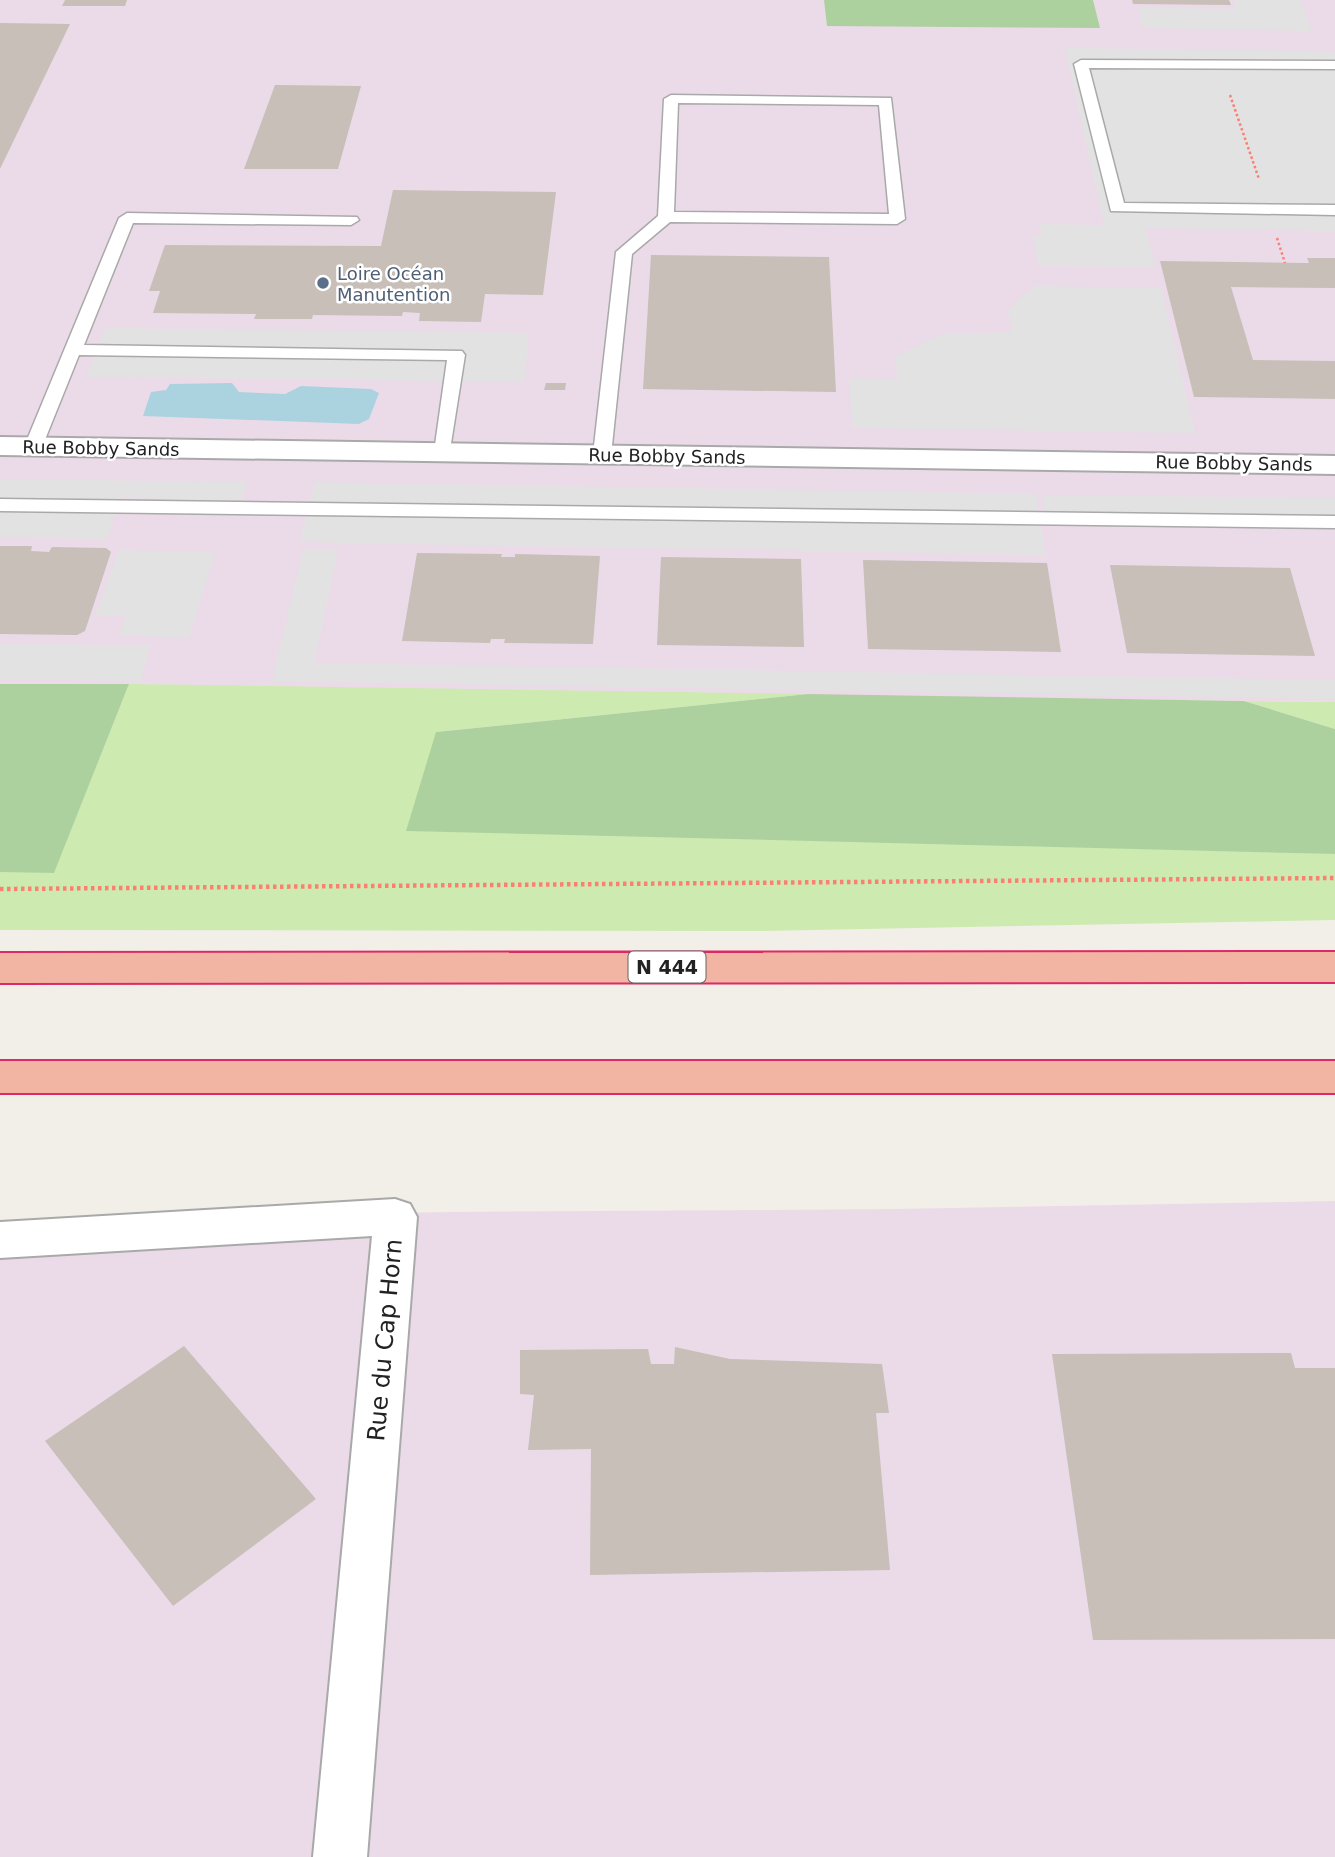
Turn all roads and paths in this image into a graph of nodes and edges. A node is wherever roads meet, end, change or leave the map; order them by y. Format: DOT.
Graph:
graph roads {
  1 [pos="1220,64"];
  2 [pos="1335,65"];
  3 [pos="1117,208"];
  4 [pos="1268,209"];
  5 [pos="1335,210"];
  6 [pos="666,217"];
  7 [pos="351,220"];
  8 [pos="1285,263"];
  9 [pos="73,350"];
  10 [pos="0,446"];
  11 [pos="33,447"];
  12 [pos="443,452"];
  13 [pos="602,455"];
  14 [pos="1335,465"];
  15 [pos="0,505"];
  16 [pos="1335,522"];
  17 [pos="1335,878"];
  18 [pos="0,889"];
  19 [pos="1335,967"];
  20 [pos="0,968"];
  21 [pos="0,1077"];
  22 [pos="1335,1077"];
  23 [pos="0,1240"];
  24 [pos="340,1857"];
  1 -- 2 [label="lane"];
  1 -- 3 [label="lane"];
  1 -- 4 [label="path"];
  3 -- 4 [label="lane"];
  4 -- 5 [label="lane"];
  4 -- 8 [label="path"];
  6 -- 6 [label="lane"];
  6 -- 13 [label="lane"];
  7 -- 9 [label="lane"];
  9 -- 11 [label="lane"];
  9 -- 12 [label="lane"];
  10 -- 11 [label="street, Rue Bobby Sands"];
  11 -- 12 [label="street, Rue Bobby Sands"];
  12 -- 13 [label="street, Rue Bobby Sands"];
  13 -- 14 [label="street, Rue Bobby Sands"];
  15 -- 16 [label="lane"];
  17 -- 18 [label="path"];
  19 -- 20 [label="highway, N 444"];
  21 -- 22 [label="highway"];
  23 -- 24 [label="street, Rue du Cap Horn"];
}
